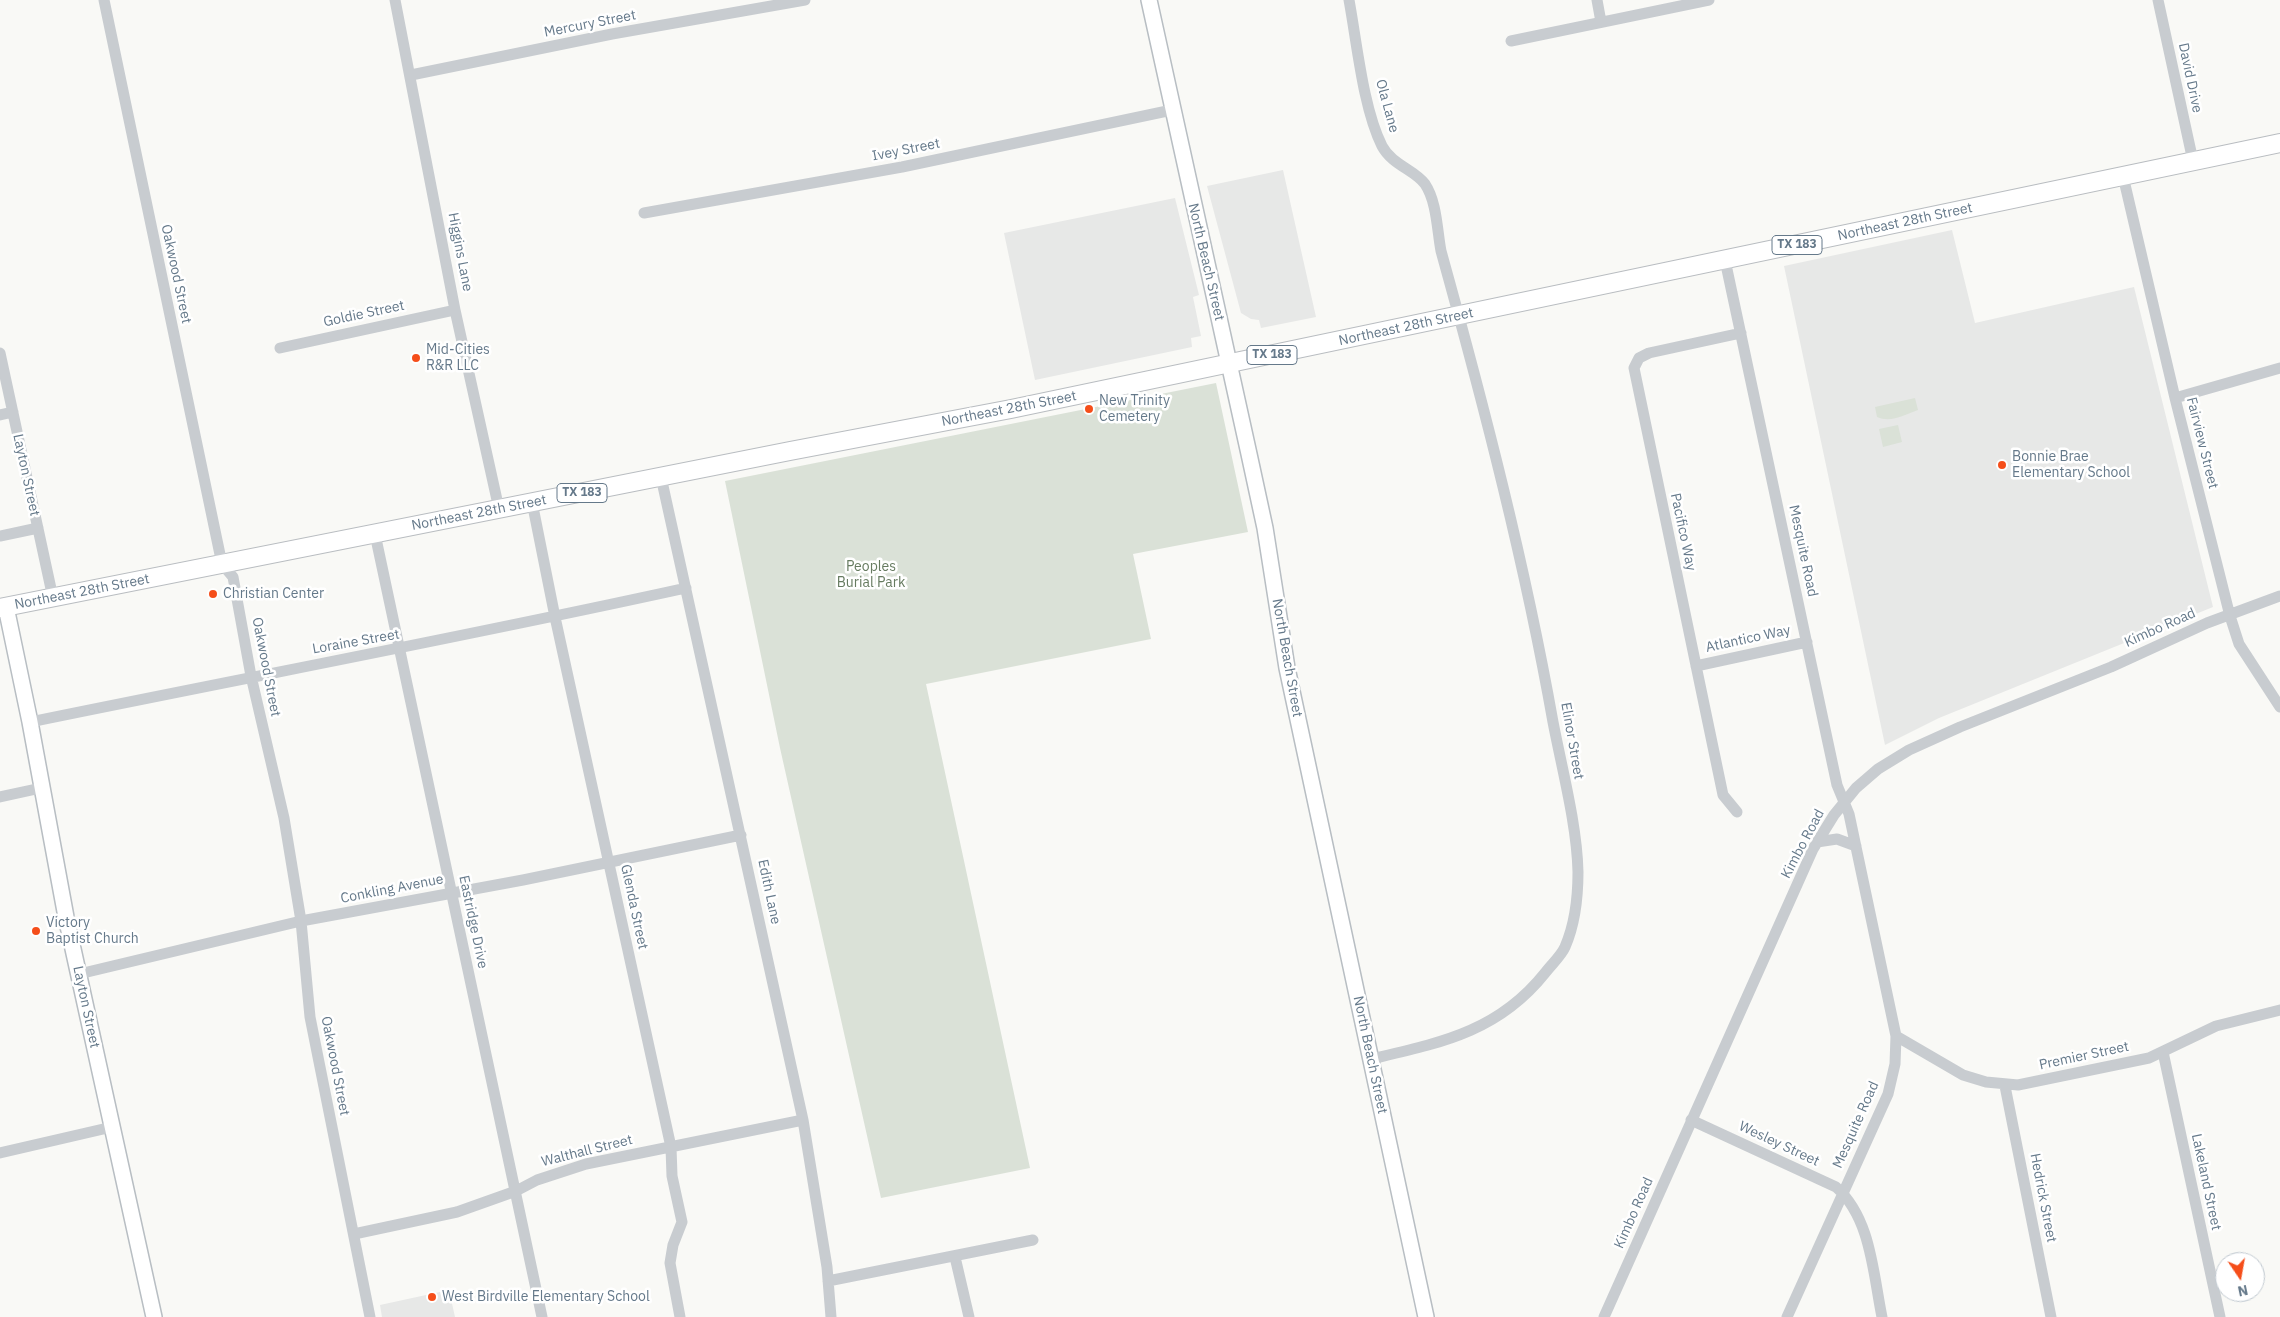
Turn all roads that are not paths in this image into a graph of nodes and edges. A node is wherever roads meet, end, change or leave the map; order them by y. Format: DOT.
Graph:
graph roads {
  1 [pos="104,0"];
  2 [pos="395,0"];
  3 [pos="805,0"];
  4 [pos="1149,0"];
  5 [pos="1349,0"];
  6 [pos="1597,0"];
  7 [pos="1709,0"];
  8 [pos="2158,0"];
  9 [pos="1601,22"];
  10 [pos="1511,41"];
  11 [pos="411,75"];
  12 [pos="1172,110"];
  13 [pos="2280,143"];
  14 [pos="2193,162"];
  15 [pos="2123,176"];
  16 [pos="644,213"];
  17 [pos="1726,260"];
  18 [pos="455,310"];
  19 [pos="1459,316"];
  20 [pos="1741,333"];
  21 [pos="280,348"];
  22 [pos="0,352"];
  23 [pos="1230,363"];
  24 [pos="2280,368"];
  25 [pos="2175,398"];
  26 [pos="13,412"];
  27 [pos="0,415"];
  28 [pos="661,477"];
  29 [pos="532,502"];
  30 [pos="498,509"];
  31 [pos="38,528"];
  32 [pos="375,534"];
  33 [pos="0,536"];
  34 [pos="222,564"];
  35 [pos="686,588"];
  36 [pos="2280,596"];
  37 [pos="53,598"];
  38 [pos="3,608"];
  39 [pos="2230,616"];
  40 [pos="555,617"];
  41 [pos="1807,642"];
  42 [pos="401,649"];
  43 [pos="1696,666"];
  44 [pos="251,676"];
  45 [pos="2280,707"];
  46 [pos="30,722"];
  47 [pos="41,788"];
  48 [pos="0,796"];
  49 [pos="1844,802"];
  50 [pos="1737,812"];
  51 [pos="741,834"];
  52 [pos="1817,842"];
  53 [pos="1856,846"];
  54 [pos="609,862"];
  55 [pos="451,893"];
  56 [pos="301,922"];
  57 [pos="79,974"];
  58 [pos="2280,1010"];
  59 [pos="1896,1036"];
  60 [pos="2163,1052"];
  61 [pos="1371,1059"];
  62 [pos="2005,1086"];
  63 [pos="803,1120"];
  64 [pos="1691,1120"];
  65 [pos="112,1127"];
  66 [pos="671,1147"];
  67 [pos="0,1153"];
  68 [pos="516,1191"];
  69 [pos="1842,1192"];
  70 [pos="354,1234"];
  71 [pos="1033,1240"];
  72 [pos="955,1257"];
  73 [pos="828,1281"];
  74 [pos="154,1317"];
  75 [pos="370,1317"];
  76 [pos="542,1317"];
  77 [pos="680,1317"];
  78 [pos="831,1317"];
  79 [pos="969,1317"];
  80 [pos="1426,1317"];
  81 [pos="1604,1317"];
  82 [pos="1787,1317"];
  83 [pos="1882,1317"];
  84 [pos="2051,1317"];
  85 [pos="2220,1317"];
  1 -- 34 [label="street, Oakwood Street"];
  2 -- 11 [label="street, Higgins Lane"];
  3 -- 11 [label="street, Mercury Street"];
  4 -- 12 [label="main road, North Beach Street"];
  5 -- 19 [label="street, Ola Lane"];
  6 -- 9 [label="street"];
  7 -- 9 [label="street"];
  8 -- 14 [label="street, David Drive"];
  9 -- 10 [label="street"];
  11 -- 18 [label="street, Higgins Lane"];
  12 -- 16 [label="street, Ivey Street"];
  12 -- 23 [label="main road, North Beach Street"];
  13 -- 14 [label="main road, Northeast 28th Street / TX 183"];
  14 -- 15 [label="main road, Northeast 28th Street / TX 183"];
  15 -- 17 [label="main road, Northeast 28th Street / TX 183"];
  15 -- 25 [label="street, Fairview Street"];
  17 -- 19 [label="main road, Northeast 28th Street / TX 183"];
  17 -- 20 [label="street, Mesquite Road"];
  18 -- 21 [label="street, Goldie Street"];
  18 -- 30 [label="street, Higgins Lane"];
  19 -- 23 [label="main road, Northeast 28th Street / TX 183"];
  19 -- 61 [label="street, Elinor Street"];
  20 -- 41 [label="street, Mesquite Road"];
  20 -- 43 [label="street, Pacifico Way"];
  22 -- 26 [label="street, Layton Street"];
  23 -- 28 [label="main road, Northeast 28th Street / TX 183"];
  23 -- 61 [label="main road, North Beach Street"];
  24 -- 25 [label="street"];
  25 -- 39 [label="street, Fairview Street"];
  26 -- 27 [label="street"];
  26 -- 31 [label="street, Layton Street"];
  28 -- 29 [label="main road, Northeast 28th Street / TX 183"];
  28 -- 35 [label="street, Edith Lane"];
  29 -- 30 [label="main road, Northeast 28th Street / TX 183"];
  29 -- 40 [label="street, Glenda Street"];
  30 -- 32 [label="main road, Northeast 28th Street / TX 183"];
  31 -- 33 [label="street"];
  31 -- 37 [label="street, Layton Street"];
  32 -- 34 [label="main road, Northeast 28th Street / TX 183"];
  32 -- 42 [label="street, Eastridge Drive"];
  34 -- 37 [label="main road, Northeast 28th Street / TX 183"];
  34 -- 44 [label="street, Oakwood Street"];
  35 -- 40 [label="street, Loraine Street"];
  35 -- 51 [label="street, Edith Lane"];
  36 -- 39 [label="street, Kimbo Road"];
  37 -- 38 [label="main road, Northeast 28th Street / TX 183"];
  38 -- 46 [label="main road, Layton Street"];
  39 -- 45 [label="street, Fairview Street"];
  39 -- 49 [label="street, Kimbo Road"];
  40 -- 42 [label="street, Loraine Street"];
  40 -- 54 [label="street, Glenda Street"];
  41 -- 43 [label="street, Atlantico Way"];
  41 -- 49 [label="street, Mesquite Road"];
  42 -- 44 [label="street, Loraine Street"];
  42 -- 55 [label="street, Eastridge Drive"];
  43 -- 50 [label="street, Pacifico Way"];
  44 -- 46 [label="street, Loraine Street"];
  44 -- 56 [label="street, Oakwood Street"];
  46 -- 47 [label="main road, Layton Street"];
  47 -- 48 [label="street"];
  47 -- 57 [label="main road, Layton Street"];
  49 -- 52 [label="street, Kimbo Road"];
  49 -- 53 [label="street, Mesquite Road"];
  51 -- 54 [label="street, Conkling Avenue"];
  51 -- 63 [label="street, Edith Lane"];
  52 -- 53 [label="street"];
  52 -- 64 [label="street, Kimbo Road"];
  53 -- 59 [label="street, Mesquite Road"];
  54 -- 55 [label="street, Conkling Avenue"];
  54 -- 66 [label="street, Glenda Street"];
  55 -- 56 [label="street, Conkling Avenue"];
  55 -- 68 [label="street, Eastridge Drive"];
  56 -- 57 [label="street, Conkling Avenue"];
  56 -- 70 [label="street, Oakwood Street"];
  57 -- 65 [label="main road, Layton Street"];
  58 -- 60 [label="street, Premier Street"];
  59 -- 62 [label="street, Premier Street"];
  59 -- 69 [label="street, Mesquite Road"];
  60 -- 62 [label="street, Premier Street"];
  60 -- 85 [label="street, Lakeland Street"];
  61 -- 80 [label="main road, North Beach Street"];
  62 -- 84 [label="street, Hedrick Street"];
  63 -- 66 [label="street, Walthall Street"];
  63 -- 73 [label="street, Edith Lane"];
  64 -- 69 [label="street, Wesley Street"];
  64 -- 81 [label="street, Kimbo Road"];
  65 -- 67 [label="street"];
  65 -- 74 [label="main road, Layton Street"];
  66 -- 68 [label="street, Walthall Street"];
  66 -- 77 [label="street, Glenda Street"];
  68 -- 70 [label="street, Walthall Street"];
  68 -- 76 [label="street, Eastridge Drive"];
  69 -- 82 [label="street, Mesquite Road"];
  69 -- 83 [label="street, Wesley Street"];
  70 -- 75 [label="street, Oakwood Street"];
  71 -- 72 [label="street"];
  72 -- 73 [label="street"];
  72 -- 79 [label="street"];
  73 -- 78 [label="street, Edith Lane"];
}
